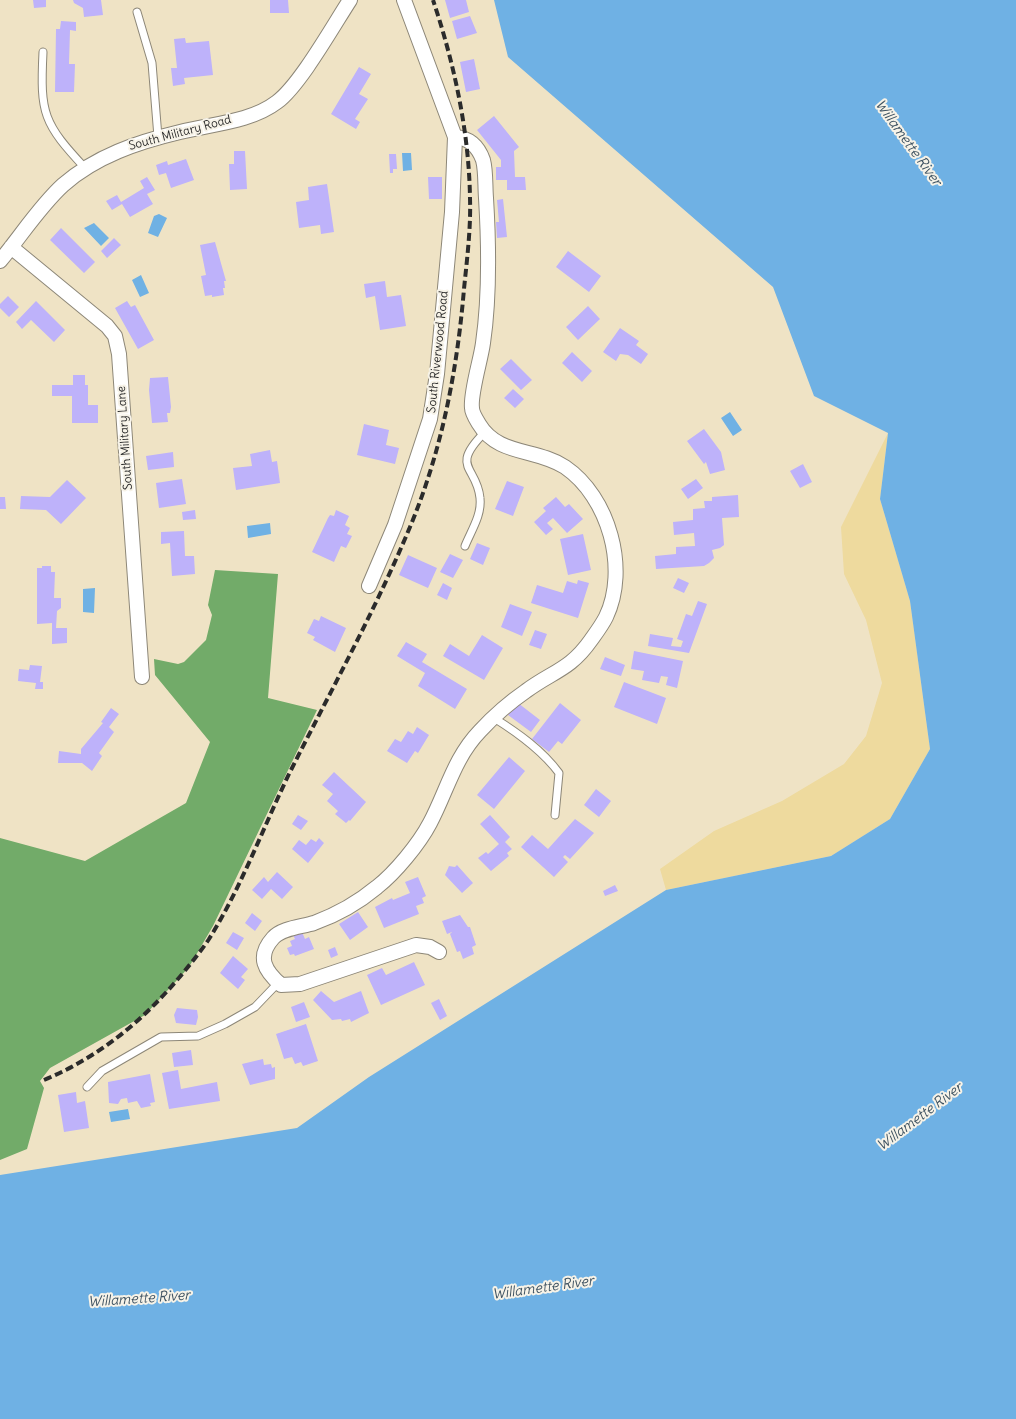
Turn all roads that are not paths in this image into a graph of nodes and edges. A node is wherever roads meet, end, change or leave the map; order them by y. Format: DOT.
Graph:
graph roads {
  1 [pos="350,0"];
  2 [pos="404,0"];
  3 [pos="137,12"];
  4 [pos="42,52"];
  5 [pos="158,137"];
  6 [pos="455,138"];
  7 [pos="86,168"];
  8 [pos="11,247"];
  9 [pos="0,261"];
  10 [pos="484,432"];
  11 [pos="465,546"];
  12 [pos="369,586"];
  13 [pos="142,677"];
  14 [pos="494,718"];
  15 [pos="555,815"];
  16 [pos="439,952"];
  17 [pos="278,983"];
  18 [pos="87,1087"];
  1 -- 5 [label="street, South Military Road"];
  2 -- 6 [label="street, South Riverwood Road"];
  3 -- 5 [label="lane"];
  4 -- 7 [label="lane"];
  5 -- 7 [label="street, South Military Road"];
  6 -- 10 [label="street"];
  6 -- 12 [label="street, South Riverwood Road"];
  7 -- 8 [label="street, South Military Road"];
  8 -- 9 [label="street, South Military Road"];
  8 -- 13 [label="street, South Military Lane"];
  10 -- 11 [label="lane"];
  10 -- 14 [label="street"];
  14 -- 15 [label="lane"];
  14 -- 17 [label="street"];
  16 -- 17 [label="street"];
  17 -- 18 [label="lane"];
}
